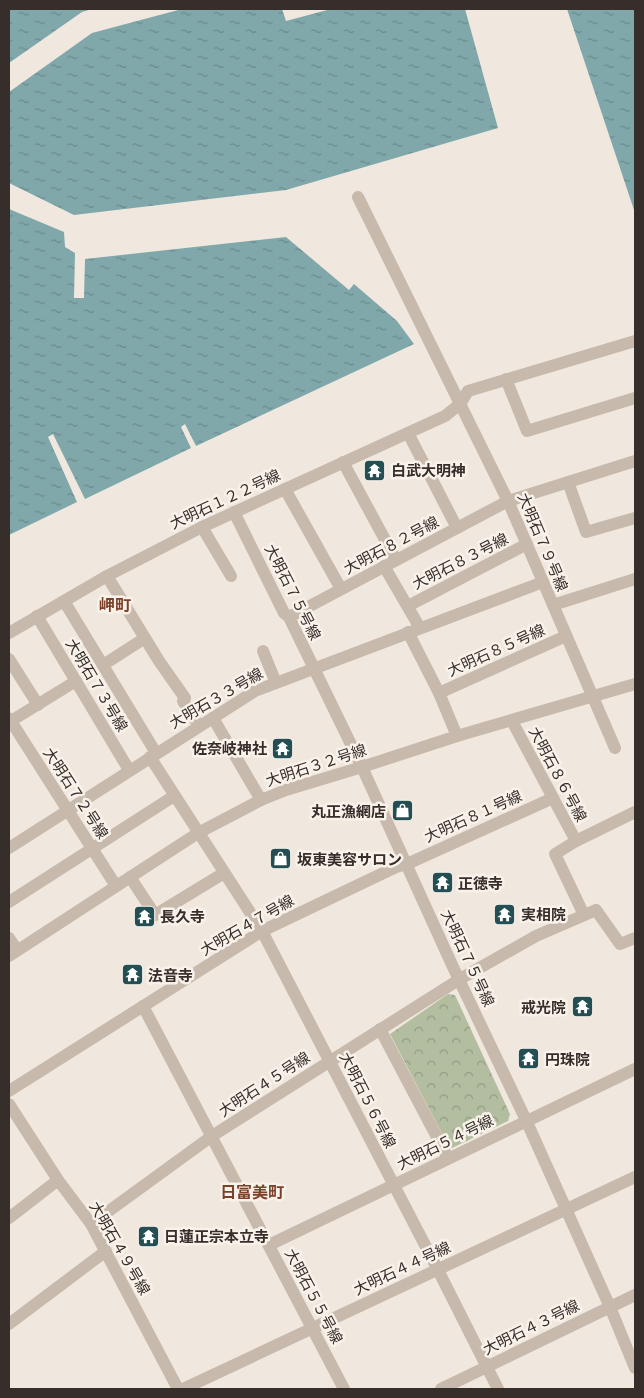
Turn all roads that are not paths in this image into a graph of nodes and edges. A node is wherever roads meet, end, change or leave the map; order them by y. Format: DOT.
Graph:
graph roads {
  1 [pos="358,197"];
  2 [pos="635,341"];
  3 [pos="506,380"];
  4 [pos="635,398"];
  5 [pos="460,404"];
  6 [pos="408,433"];
  7 [pos="635,461"];
  8 [pos="344,462"];
  9 [pos="568,482"];
  10 [pos="285,489"];
  11 [pos="508,501"];
  12 [pos="234,512"];
  13 [pos="635,518"];
  14 [pos="202,527"];
  15 [pos="457,528"];
  16 [pos="527,544"];
  17 [pos="390,563"];
  18 [pos="107,576"];
  19 [pos="230,576"];
  20 [pos="635,579"];
  21 [pos="543,582"];
  22 [pos="341,589"];
  23 [pos="64,601"];
  24 [pos="553,605"];
  25 [pos="408,606"];
  26 [pos="37,616"];
  27 [pos="289,617"];
  28 [pos="414,630"];
  29 [pos="9,633"];
  30 [pos="566,636"];
  31 [pos="145,638"];
  32 [pos="262,652"];
  33 [pos="9,659"];
  34 [pos="103,665"];
  35 [pos="313,668"];
  36 [pos="76,681"];
  37 [pos="276,683"];
  38 [pos="635,684"];
  39 [pos="439,693"];
  40 [pos="592,696"];
  41 [pos="38,705"];
  42 [pos="213,718"];
  43 [pos="10,720"];
  44 [pos="512,721"];
  45 [pos="199,726"];
  46 [pos="457,736"];
  47 [pos="615,748"];
  48 [pos="153,755"];
  49 [pos="362,767"];
  50 [pos="129,770"];
  51 [pos="174,796"];
  52 [pos="553,798"];
  53 [pos="261,800"];
  54 [pos="68,810"];
  55 [pos="635,812"];
  56 [pos="198,833"];
  57 [pos="576,841"];
  58 [pos="9,847"];
  59 [pos="92,849"];
  60 [pos="407,864"];
  61 [pos="224,873"];
  62 [pos="130,877"];
  63 [pos="116,886"];
  64 [pos="9,902"];
  65 [pos="584,915"];
  66 [pos="262,931"];
  67 [pos="9,938"];
  68 [pos="635,938"];
  69 [pos="13,953"];
  70 [pos="460,979"];
  71 [pos="143,1006"];
  72 [pos="380,1029"];
  73 [pos="330,1061"];
  74 [pos="635,1069"];
  75 [pos="9,1092"];
  76 [pos="9,1104"];
  77 [pos="526,1120"];
  78 [pos="212,1136"];
  79 [pos="448,1158"];
  80 [pos="635,1177"];
  81 [pos="58,1180"];
  82 [pos="393,1185"];
  83 [pos="565,1209"];
  84 [pos="9,1218"];
  85 [pos="91,1224"];
  86 [pos="269,1245"];
  87 [pos="106,1251"];
  88 [pos="438,1270"];
  89 [pos="635,1295"];
  90 [pos="610,1307"];
  91 [pos="9,1324"];
  92 [pos="312,1328"];
  93 [pos="487,1367"];
  94 [pos="635,1368"];
  95 [pos="178,1389"];
  96 [pos="183,1389"];
  97 [pos="344,1389"];
  98 [pos="441,1389"];
  99 [pos="498,1389"];
  1 -- 5 [label="street, 大明石７９号線"];
  2 -- 3 [label="street, 大明石１２２号線"];
  3 -- 4 [label="street"];
  3 -- 5 [label="street, 大明石１２２号線"];
  5 -- 6 [label="street, 大明石１２２号線"];
  5 -- 11 [label="street, 大明石７９号線"];
  6 -- 8 [label="street, 大明石１２２号線"];
  6 -- 15 [label="street"];
  7 -- 9 [label="street, 大明石８２号線"];
  8 -- 10 [label="street, 大明石１２２号線"];
  8 -- 17 [label="street"];
  9 -- 11 [label="street, 大明石８２号線"];
  9 -- 13 [label="street"];
  10 -- 12 [label="street, 大明石１２２号線"];
  10 -- 22 [label="street"];
  11 -- 15 [label="street, 大明石８２号線"];
  11 -- 16 [label="street, 大明石７９号線"];
  12 -- 14 [label="street, 大明石１２２号線"];
  12 -- 27 [label="street, 大明石７５号線"];
  14 -- 18 [label="street, 大明石１２２号線"];
  14 -- 19 [label="street"];
  15 -- 17 [label="street, 大明石８２号線"];
  16 -- 21 [label="street, 大明石７９号線"];
  16 -- 25 [label="street, 大明石８３号線"];
  17 -- 22 [label="street, 大明石８２号線"];
  17 -- 25 [label="street"];
  18 -- 23 [label="street, 大明石１２２号線"];
  18 -- 31 [label="street"];
  20 -- 24 [label="street"];
  21 -- 24 [label="street, 大明石７９号線"];
  21 -- 28 [label="street, 大明石３３号線"];
  22 -- 27 [label="street, 大明石８２号線"];
  23 -- 26 [label="street, 大明石１２２号線"];
  23 -- 34 [label="street, 大明石５６号線"];
  24 -- 30 [label="street, 大明石７９号線"];
  25 -- 28 [label="street"];
  26 -- 29 [label="street, 大明石１２２号線"];
  26 -- 36 [label="street, 大明石７３号線"];
  27 -- 35 [label="street, 大明石７５号線"];
  28 -- 35 [label="street, 大明石３３号線"];
  28 -- 39 [label="street"];
  30 -- 39 [label="street, 大明石８５号線"];
  30 -- 40 [label="street, 大明石７９号線"];
  31 -- 34 [label="street"];
  31 -- 45 [label="street"];
  32 -- 37 [label="street"];
  33 -- 41 [label="street"];
  34 -- 48 [label="street, 大明石５６号線"];
  35 -- 37 [label="street, 大明石３３号線"];
  35 -- 49 [label="street, 大明石７５号線"];
  36 -- 41 [label="street"];
  36 -- 50 [label="street, 大明石７３号線"];
  37 -- 42 [label="street, 大明石３３号線"];
  38 -- 40 [label="street, 大明石３２号線"];
  39 -- 46 [label="street"];
  40 -- 44 [label="street, 大明石３２号線"];
  40 -- 47 [label="street, 大明石７９号線"];
  41 -- 43 [label="street"];
  42 -- 45 [label="street, 大明石３３号線"];
  42 -- 53 [label="street"];
  43 -- 54 [label="street, 大明石７２号線"];
  44 -- 46 [label="street, 大明石３２号線"];
  44 -- 52 [label="street, 大明石８６号線"];
  45 -- 48 [label="street, 大明石３３号線"];
  46 -- 49 [label="street, 大明石３２号線"];
  48 -- 50 [label="street, 大明石３３号線"];
  48 -- 51 [label="street, 大明石５６号線"];
  49 -- 53 [label="street, 大明石３２号線"];
  49 -- 60 [label="street, 大明石７５号線"];
  50 -- 54 [label="street, 大明石３３号線"];
  51 -- 56 [label="street, 大明石５６号線"];
  51 -- 59 [label="street"];
  52 -- 57 [label="street, 大明石８６号線"];
  52 -- 60 [label="street, 大明石８１号線"];
  53 -- 56 [label="street, 大明石３２号線"];
  54 -- 58 [label="street, 大明石３３号線"];
  54 -- 59 [label="street, 大明石７２号線"];
  55 -- 57 [label="street"];
  56 -- 61 [label="street, 大明石５６号線"];
  56 -- 62 [label="street, 大明石３２号線"];
  57 -- 65 [label="street"];
  59 -- 63 [label="street, 大明石７２号線"];
  59 -- 64 [label="street"];
  60 -- 66 [label="street, 大明石４７号線"];
  60 -- 70 [label="street, 大明石７５号線"];
  61 -- 62 [label="street"];
  61 -- 66 [label="street, 大明石５６号線"];
  62 -- 63 [label="street, 大明石３２号線"];
  63 -- 69 [label="street, 大明石３２号線"];
  65 -- 68 [label="street"];
  65 -- 70 [label="street, 大明石４５号線"];
  66 -- 71 [label="street, 大明石４７号線"];
  66 -- 73 [label="street, 大明石５６号線"];
  67 -- 69 [label="street"];
  70 -- 72 [label="street, 大明石４５号線"];
  70 -- 77 [label="street, 大明石７５号線"];
  71 -- 75 [label="street, 大明石４７号線"];
  71 -- 78 [label="street, 大明石５５号線"];
  72 -- 73 [label="street, 大明石４５号線"];
  72 -- 79 [label="street"];
  73 -- 78 [label="street, 大明石４５号線"];
  73 -- 82 [label="street, 大明石５６号線"];
  74 -- 77 [label="street, 大明石５４号線"];
  76 -- 81 [label="street, 大明石４９号線"];
  77 -- 79 [label="street, 大明石５４号線"];
  77 -- 83 [label="street, 大明石７５号線"];
  78 -- 85 [label="street, 大明石４５号線"];
  78 -- 86 [label="street, 大明石５５号線"];
  79 -- 82 [label="street, 大明石５４号線"];
  80 -- 83 [label="street, 大明石４４号線"];
  81 -- 84 [label="street"];
  81 -- 85 [label="street, 大明石４９号線"];
  82 -- 86 [label="street, 大明石５４号線"];
  82 -- 88 [label="street, 大明石５６号線"];
  83 -- 88 [label="street, 大明石４４号線"];
  83 -- 90 [label="street, 大明石７５号線"];
  85 -- 87 [label="street, 大明石４９号線"];
  86 -- 92 [label="street, 大明石５５号線"];
  87 -- 91 [label="street"];
  87 -- 95 [label="street, 大明石４９号線"];
  88 -- 92 [label="street, 大明石４４号線"];
  88 -- 93 [label="street, 大明石５６号線"];
  89 -- 90 [label="street, 大明石４３号線"];
  90 -- 93 [label="street, 大明石４３号線"];
  90 -- 94 [label="street, 大明石７５号線"];
  92 -- 96 [label="street, 大明石４４号線"];
  92 -- 97 [label="street, 大明石５５号線"];
  93 -- 98 [label="street, 大明石４３号線"];
  93 -- 99 [label="street, 大明石５６号線"];
}
